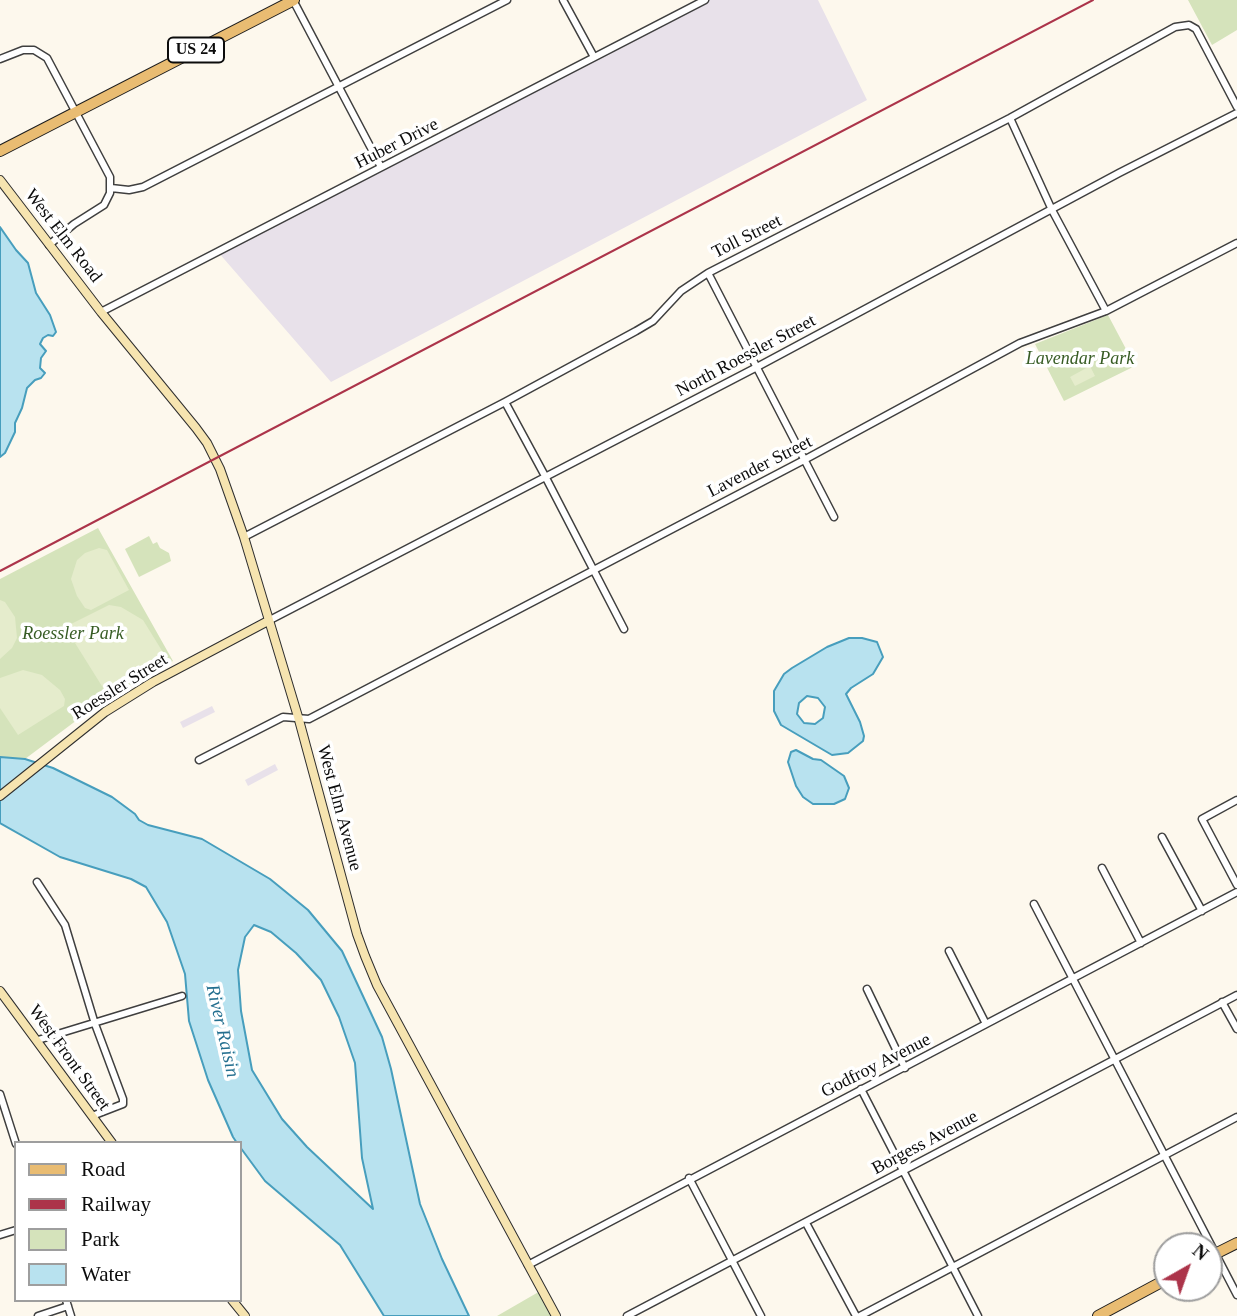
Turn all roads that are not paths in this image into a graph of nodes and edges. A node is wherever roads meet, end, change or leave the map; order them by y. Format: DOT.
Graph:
graph roads {
  1 [pos="293,0"];
  2 [pos="507,0"];
  3 [pos="563,0"];
  4 [pos="705,0"];
  5 [pos="594,57"];
  6 [pos="0,59"];
  7 [pos="338,86"];
  8 [pos="1237,107"];
  9 [pos="76,112"];
  10 [pos="1237,113"];
  11 [pos="1010,118"];
  12 [pos="0,151"];
  13 [pos="381,167"];
  14 [pos="0,180"];
  15 [pos="111,188"];
  16 [pos="1052,210"];
  17 [pos="1237,243"];
  18 [pos="49,245"];
  19 [pos="708,272"];
  20 [pos="1106,311"];
  21 [pos="101,312"];
  22 [pos="757,367"];
  23 [pos="505,402"];
  24 [pos="804,460"];
  25 [pos="545,475"];
  26 [pos="834,517"];
  27 [pos="244,537"];
  28 [pos="593,569"];
  29 [pos="268,621"];
  30 [pos="624,629"];
  31 [pos="299,720"];
  32 [pos="199,760"];
  33 [pos="0,796"];
  34 [pos="1237,800"];
  35 [pos="1162,837"];
  36 [pos="1102,868"];
  37 [pos="37,882"];
  38 [pos="1237,885"];
  39 [pos="1237,892"];
  40 [pos="1034,904"];
  41 [pos="1202,911"];
  42 [pos="1141,943"];
  43 [pos="949,951"];
  44 [pos="1072,979"];
  45 [pos="867,989"];
  46 [pos="0,991"];
  47 [pos="1237,995"];
  48 [pos="182,996"];
  49 [pos="1222,1002"];
  50 [pos="95,1024"];
  51 [pos="986,1024"];
  52 [pos="1237,1029"];
  53 [pos="37,1040"];
  54 [pos="1114,1059"];
  55 [pos="905,1068"];
  56 [pos="861,1089"];
  57 [pos="0,1094"];
  58 [pos="92,1116"];
  59 [pos="1237,1117"];
  60 [pos="15,1141"];
  61 [pos="111,1141"];
  62 [pos="1164,1154"];
  63 [pos="904,1169"];
  64 [pos="689,1178"];
  65 [pos="806,1223"];
  66 [pos="1201,1232"];
  67 [pos="732,1260"];
  68 [pos="528,1265"];
  69 [pos="953,1267"];
  70 [pos="1223,1273"];
  71 [pos="1153,1287"];
  72 [pos="1237,1295"];
  73 [pos="67,1303"];
  74 [pos="38,1316"];
  75 [pos="71,1316"];
  76 [pos="556,1316"];
  77 [pos="627,1316"];
  78 [pos="761,1316"];
  79 [pos="858,1316"];
  80 [pos="978,1316"];
  81 [pos="1098,1316"];
  1 -- 7 [label="street"];
  1 -- 9 [label="main road, US 24"];
  2 -- 7 [label="street"];
  3 -- 5 [label="street"];
  4 -- 5 [label="street, Huber Drive"];
  5 -- 13 [label="street, Huber Drive"];
  6 -- 9 [label="street"];
  7 -- 13 [label="street"];
  7 -- 15 [label="street"];
  8 -- 11 [label="street, Toll Street"];
  9 -- 12 [label="main road, US 24"];
  9 -- 15 [label="street"];
  10 -- 16 [label="street, North Roessler Street"];
  11 -- 16 [label="street"];
  11 -- 19 [label="street, Toll Street"];
  13 -- 21 [label="street, Huber Drive"];
  14 -- 18 [label="street, West Elm Road"];
  15 -- 18 [label="street"];
  16 -- 20 [label="street"];
  16 -- 22 [label="street, North Roessler Street"];
  17 -- 20 [label="street, Lavender Street"];
  18 -- 21 [label="street, West Elm Road"];
  19 -- 22 [label="street"];
  19 -- 23 [label="street, Toll Street"];
  20 -- 24 [label="street, Lavender Street"];
  21 -- 27 [label="street, West Elm Avenue"];
  22 -- 24 [label="street"];
  22 -- 25 [label="street, North Roessler Street"];
  23 -- 25 [label="street"];
  23 -- 27 [label="street, Toll Street"];
  24 -- 26 [label="street"];
  24 -- 28 [label="street, Lavender Street"];
  25 -- 28 [label="street"];
  25 -- 29 [label="street, North Roessler Street"];
  27 -- 29 [label="street, West Elm Avenue"];
  28 -- 30 [label="street"];
  28 -- 31 [label="street, Lavender Street"];
  29 -- 31 [label="street, West Elm Avenue"];
  29 -- 33 [label="street, Roessler Street"];
  31 -- 32 [label="street, Lavender Street"];
  31 -- 68 [label="street, West Elm Avenue"];
  34 -- 38 [label="street"];
  35 -- 41 [label="street"];
  36 -- 42 [label="street"];
  37 -- 50 [label="street"];
  39 -- 41 [label="street, Godfroy Avenue"];
  40 -- 44 [label="street"];
  41 -- 42 [label="street, Godfroy Avenue"];
  42 -- 44 [label="street, Godfroy Avenue"];
  43 -- 51 [label="street"];
  44 -- 51 [label="street, Godfroy Avenue"];
  44 -- 54 [label="street"];
  45 -- 55 [label="street"];
  46 -- 53 [label="street, West Front Street"];
  47 -- 49 [label="street, Borgess Avenue"];
  48 -- 50 [label="street"];
  49 -- 52 [label="street"];
  49 -- 54 [label="street, Borgess Avenue"];
  50 -- 53 [label="street"];
  50 -- 58 [label="street"];
  51 -- 55 [label="street, Godfroy Avenue"];
  53 -- 58 [label="street, West Front Street"];
  54 -- 62 [label="street"];
  54 -- 63 [label="street, Borgess Avenue"];
  55 -- 56 [label="street, Godfroy Avenue"];
  56 -- 63 [label="street"];
  56 -- 64 [label="street, Godfroy Avenue"];
  57 -- 60 [label="street"];
  58 -- 61 [label="street, West Front Street"];
  59 -- 62 [label="street"];
  62 -- 66 [label="street"];
  62 -- 69 [label="street"];
  63 -- 65 [label="street, Borgess Avenue"];
  63 -- 69 [label="street"];
  64 -- 67 [label="street"];
  64 -- 68 [label="street, Godfroy Avenue"];
  65 -- 67 [label="street, Borgess Avenue"];
  65 -- 79 [label="street"];
  67 -- 77 [label="street, Borgess Avenue"];
  67 -- 78 [label="street"];
  68 -- 76 [label="street, West Elm Avenue"];
  69 -- 79 [label="street"];
  69 -- 80 [label="street"];
  70 -- 72 [label="street"];
  71 -- 81 [label="main road"];
  73 -- 74 [label="street"];
  73 -- 75 [label="street"];
}
